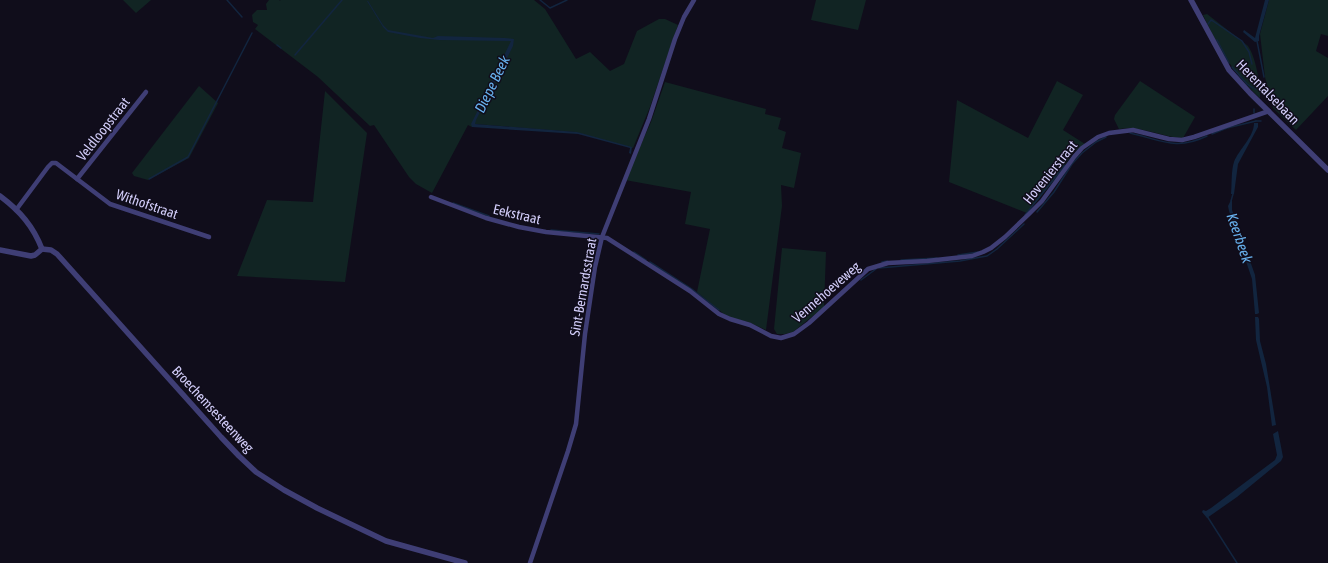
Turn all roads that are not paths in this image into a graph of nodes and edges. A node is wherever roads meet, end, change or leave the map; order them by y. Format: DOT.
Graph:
graph roads {
  1 [pos="694,0"];
  2 [pos="1191,0"];
  3 [pos="146,92"];
  4 [pos="1269,111"];
  5 [pos="1328,170"];
  6 [pos="77,179"];
  7 [pos="0,196"];
  8 [pos="431,197"];
  9 [pos="16,210"];
  10 [pos="1013,229"];
  11 [pos="209,237"];
  12 [pos="602,237"];
  13 [pos="42,249"];
  14 [pos="0,250"];
  15 [pos="465,563"];
  16 [pos="530,563"];
  1 -- 12 [label="street, Sint-Bernardsstraat"];
  2 -- 4 [label="street, Herentalsebaan"];
  3 -- 6 [label="street, Veldloopstraat"];
  4 -- 5 [label="street, Herentalsebaan"];
  4 -- 10 [label="street, Hovenierstraat"];
  6 -- 9 [label="street, Withofstraat"];
  6 -- 11 [label="street, Withofstraat"];
  7 -- 9 [label="street"];
  8 -- 12 [label="street, Eekstraat"];
  9 -- 13 [label="street"];
  10 -- 12 [label="street, Vennehoeveweg"];
  12 -- 16 [label="street, Sint-Bernardsstraat"];
  13 -- 14 [label="street"];
  13 -- 15 [label="street, Broechemsesteenweg"];
}
